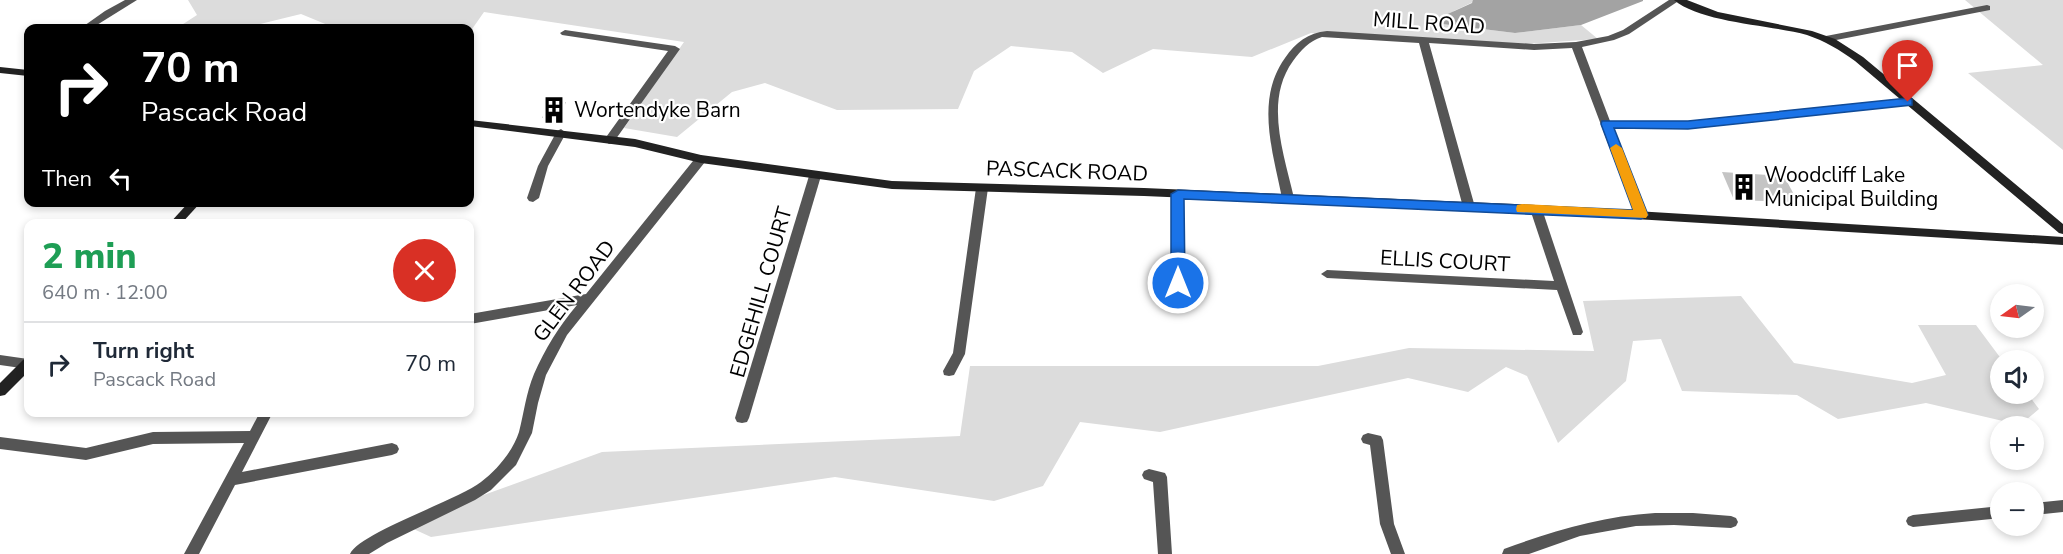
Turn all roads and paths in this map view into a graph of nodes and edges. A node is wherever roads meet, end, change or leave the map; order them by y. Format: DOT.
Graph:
graph roads {
  1 [pos="132,0"];
  2 [pos="1677,0"];
  3 [pos="1987,9"];
  4 [pos="92,24"];
  5 [pos="565,33"];
  6 [pos="1826,39"];
  7 [pos="1423,41"];
  8 [pos="1576,45"];
  9 [pos="0,70"];
  10 [pos="24,72"];
  11 [pos="1908,102"];
  12 [pos="474,123"];
  13 [pos="1607,124"];
  14 [pos="561,133"];
  15 [pos="609,140"];
  16 [pos="701,159"];
  17 [pos="815,176"];
  18 [pos="982,188"];
  19 [pos="1178,194"];
  20 [pos="534,198"];
  21 [pos="1287,198"];
  22 [pos="191,207"];
  23 [pos="1469,207"];
  24 [pos="1536,209"];
  25 [pos="1641,215"];
  26 [pos="179,219"];
  27 [pos="2063,230"];
  28 [pos="2063,241"];
  29 [pos="1327,274"];
  30 [pos="1561,286"];
  31 [pos="589,298"];
  32 [pos="1168,302"];
  33 [pos="474,318"];
  34 [pos="1577,332"];
  35 [pos="0,360"];
  36 [pos="24,363"];
  37 [pos="24,368"];
  38 [pos="949,371"];
  39 [pos="0,391"];
  40 [pos="264,417"];
  41 [pos="742,418"];
  42 [pos="254,437"];
  43 [pos="1368,439"];
  44 [pos="0,443"];
  45 [pos="392,449"];
  46 [pos="1149,475"];
  47 [pos="231,480"];
  48 [pos="2063,506"];
  49 [pos="2044,508"];
  50 [pos="1990,513"];
  51 [pos="1913,521"];
  52 [pos="1731,522"];
  53 [pos="191,554"];
  54 [pos="357,554"];
  55 [pos="1165,554"];
  56 [pos="1398,554"];
  57 [pos="1509,554"];
  1 -- 4 [label="street"];
  2 -- 6 [label="street"];
  2 -- 8 [label="street, MILL ROAD"];
  3 -- 6 [label="street"];
  5 -- 15 [label="street"];
  6 -- 11 [label="street"];
  7 -- 8 [label="street, MILL ROAD"];
  7 -- 21 [label="street, MILL ROAD"];
  7 -- 23 [label="street"];
  8 -- 13 [label="street"];
  9 -- 10 [label="street"];
  11 -- 13 [label="street"];
  11 -- 27 [label="street"];
  12 -- 14 [label="street, PASCACK ROAD"];
  13 -- 25 [label="street"];
  14 -- 15 [label="street, PASCACK ROAD"];
  14 -- 20 [label="street"];
  15 -- 16 [label="street, PASCACK ROAD"];
  16 -- 17 [label="street, PASCACK ROAD"];
  16 -- 31 [label="street, GLEN ROAD"];
  17 -- 18 [label="street, PASCACK ROAD"];
  17 -- 41 [label="street, EDGEHILL COURT"];
  18 -- 19 [label="street, PASCACK ROAD"];
  18 -- 38 [label="street"];
  19 -- 21 [label="street, PASCACK ROAD"];
  19 -- 32 [label="street"];
  21 -- 23 [label="street, PASCACK ROAD"];
  22 -- 26 [label="street"];
  23 -- 24 [label="street, PASCACK ROAD"];
  24 -- 25 [label="street, PASCACK ROAD"];
  24 -- 30 [label="street"];
  25 -- 28 [label="street, PASCACK ROAD"];
  29 -- 30 [label="street, ELLIS COURT"];
  30 -- 34 [label="street"];
  31 -- 33 [label="street"];
  31 -- 54 [label="street, GLEN ROAD"];
  35 -- 36 [label="street"];
  37 -- 39 [label="street"];
  40 -- 42 [label="street"];
  42 -- 44 [label="street"];
  42 -- 47 [label="street"];
  43 -- 56 [label="street"];
  45 -- 47 [label="street"];
  46 -- 55 [label="street"];
  47 -- 53 [label="street"];
  48 -- 49 [label="street"];
  50 -- 51 [label="street"];
  52 -- 57 [label="street"];
}
